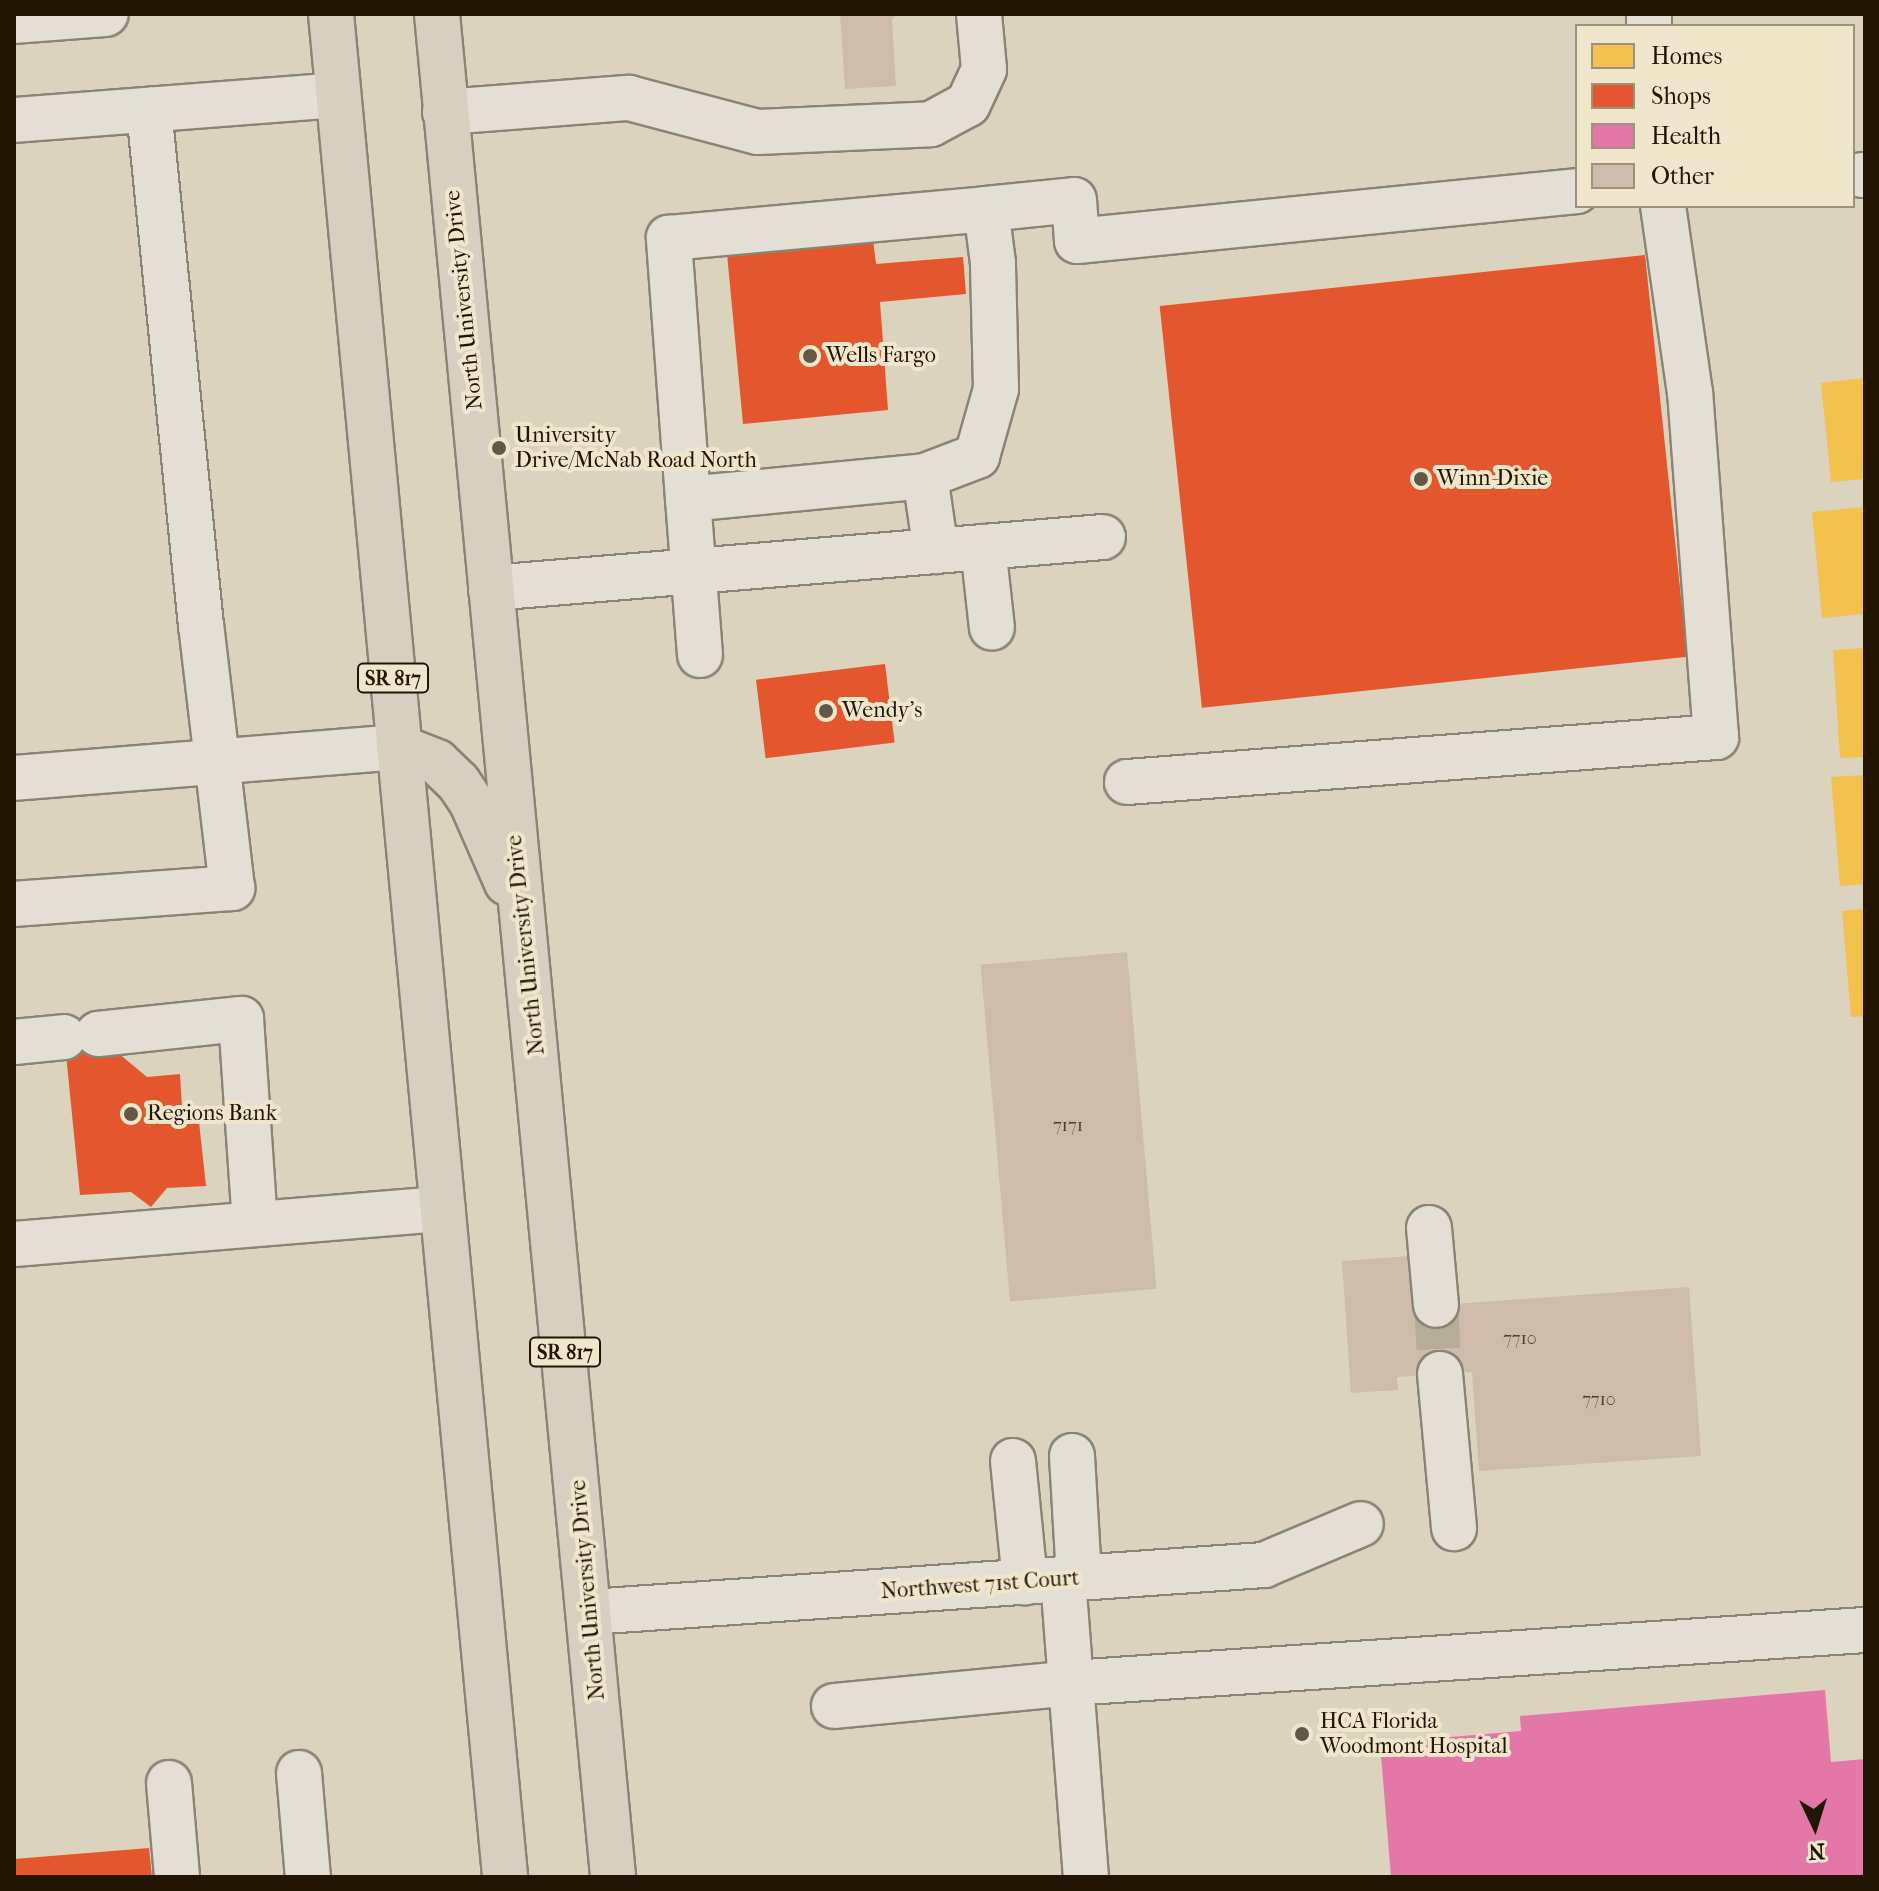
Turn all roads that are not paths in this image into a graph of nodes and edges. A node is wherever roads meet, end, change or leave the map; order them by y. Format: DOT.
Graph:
graph roads {
  1 [pos="106,14"];
  2 [pos="331,14"];
  3 [pos="437,14"];
  4 [pos="979,14"];
  5 [pos="14,21"];
  6 [pos="338,95"];
  7 [pos="149,110"];
  8 [pos="445,112"];
  9 [pos="14,120"];
  10 [pos="1575,191"];
  11 [pos="1663,208"];
  12 [pos="986,209"];
  13 [pos="925,476"];
  14 [pos="688,499"];
  15 [pos="1103,537"];
  16 [pos="983,547"];
  17 [pos="936,551"];
  18 [pos="693,571"];
  19 [pos="491,588"];
  20 [pos="992,628"];
  21 [pos="700,655"];
  22 [pos="399,747"];
  23 [pos="217,761"];
  24 [pos="14,778"];
  25 [pos="1127,782"];
  26 [pos="14,904"];
  27 [pos="523,922"];
  28 [pos="14,1042"];
  29 [pos="443,1209"];
  30 [pos="255,1224"];
  31 [pos="1429,1228"];
  32 [pos="14,1244"];
  33 [pos="1436,1305"];
  34 [pos="1440,1374"];
  35 [pos="1072,1456"];
  36 [pos="1013,1461"];
  37 [pos="1361,1524"];
  38 [pos="1454,1528"];
  39 [pos="1056,1580"];
  40 [pos="590,1612"];
  41 [pos="1865,1630"];
  42 [pos="1071,1683"];
  43 [pos="834,1706"];
  44 [pos="299,1773"];
  45 [pos="169,1783"];
  46 [pos="177,1877"];
  47 [pos="308,1877"];
  48 [pos="505,1877"];
  49 [pos="613,1877"];
  50 [pos="1086,1877"];
  1 -- 5 [label="street"];
  2 -- 6 [label="main road, SR 817"];
  3 -- 8 [label="main road, North University Drive / SR 817"];
  4 -- 8 [label="street"];
  6 -- 7 [label="street"];
  6 -- 22 [label="main road, SR 817"];
  7 -- 9 [label="street"];
  7 -- 23 [label="street"];
  8 -- 19 [label="main road, North University Drive / SR 817"];
  10 -- 12 [label="street"];
  11 -- 25 [label="street"];
  12 -- 13 [label="street"];
  12 -- 14 [label="street"];
  13 -- 14 [label="street"];
  13 -- 17 [label="street"];
  14 -- 18 [label="street"];
  15 -- 16 [label="street"];
  16 -- 17 [label="street"];
  16 -- 20 [label="street"];
  17 -- 18 [label="street"];
  18 -- 19 [label="street"];
  18 -- 21 [label="street"];
  19 -- 27 [label="main road, North University Drive / SR 817"];
  22 -- 23 [label="street"];
  22 -- 27 [label="main road"];
  22 -- 29 [label="main road, SR 817"];
  23 -- 24 [label="street"];
  23 -- 26 [label="street"];
  27 -- 40 [label="main road, North University Drive / SR 817"];
  28 -- 30 [label="street"];
  29 -- 30 [label="street"];
  29 -- 48 [label="main road, SR 817"];
  30 -- 32 [label="street"];
  31 -- 33 [label="street"];
  34 -- 38 [label="street"];
  35 -- 39 [label="street"];
  36 -- 39 [label="street"];
  37 -- 39 [label="street, Northwest 71st Court"];
  39 -- 40 [label="street, Northwest 71st Court"];
  39 -- 42 [label="street"];
  40 -- 49 [label="main road, North University Drive / SR 817"];
  41 -- 42 [label="street"];
  42 -- 43 [label="street"];
  42 -- 50 [label="street"];
  44 -- 47 [label="street"];
  45 -- 46 [label="street"];
}
